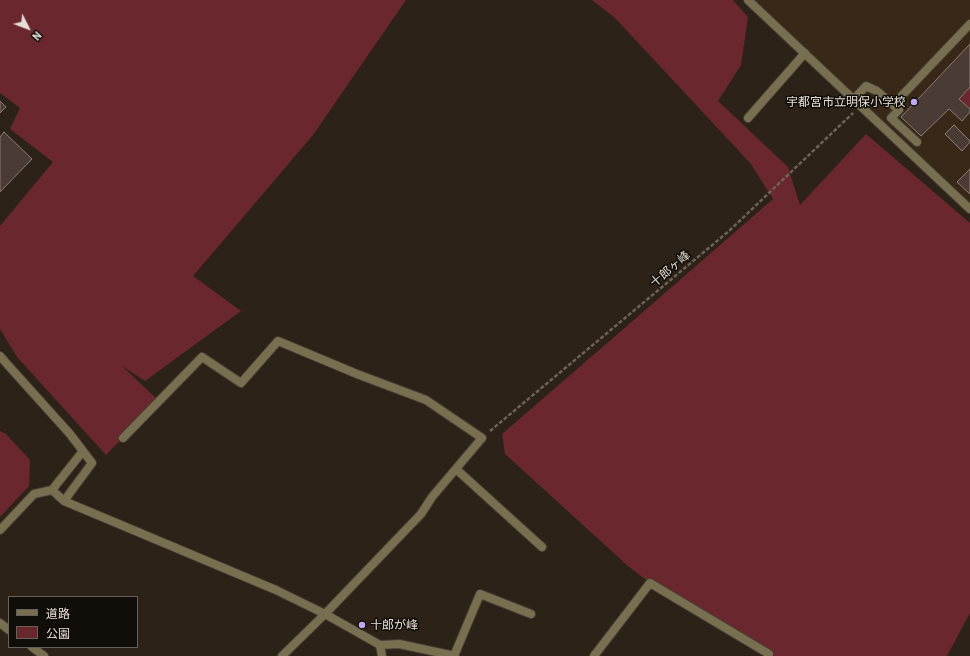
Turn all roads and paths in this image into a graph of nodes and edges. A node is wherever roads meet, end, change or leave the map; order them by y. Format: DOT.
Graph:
graph roads {
  1 [pos="748,0"];
  2 [pos="970,24"];
  3 [pos="805,53"];
  4 [pos="854,99"];
  5 [pos="861,105"];
  6 [pos="893,105"];
  7 [pos="748,118"];
  8 [pos="916,142"];
  9 [pos="970,209"];
  10 [pos="0,356"];
  11 [pos="123,438"];
  12 [pos="482,438"];
  13 [pos="83,451"];
  14 [pos="456,469"];
  15 [pos="52,490"];
  16 [pos="64,501"];
  17 [pos="0,530"];
  18 [pos="542,547"];
  19 [pos="325,614"];
  20 [pos="531,614"];
  21 [pos="0,623"];
  22 [pos="8,629"];
  23 [pos="380,645"];
  24 [pos="33,648"];
  25 [pos="44,656"];
  26 [pos="282,656"];
  27 [pos="382,656"];
  28 [pos="454,656"];
  29 [pos="594,656"];
  30 [pos="768,656"];
  1 -- 3 [label="street"];
  2 -- 6 [label="street"];
  3 -- 4 [label="street"];
  3 -- 7 [label="street"];
  4 -- 5 [label="street"];
  4 -- 6 [label="street"];
  5 -- 9 [label="street"];
  5 -- 12 [label="path, 十郎ヶ峰"];
  6 -- 8 [label="street"];
  10 -- 13 [label="street"];
  11 -- 12 [label="street"];
  12 -- 14 [label="street"];
  13 -- 15 [label="street"];
  13 -- 16 [label="street"];
  14 -- 18 [label="street"];
  14 -- 19 [label="street"];
  15 -- 16 [label="street"];
  15 -- 17 [label="street"];
  16 -- 19 [label="street"];
  19 -- 23 [label="street"];
  19 -- 26 [label="street"];
  20 -- 28 [label="street"];
  21 -- 22 [label="street"];
  23 -- 27 [label="street"];
  23 -- 28 [label="street"];
  24 -- 25 [label="street"];
  29 -- 30 [label="street"];
}
